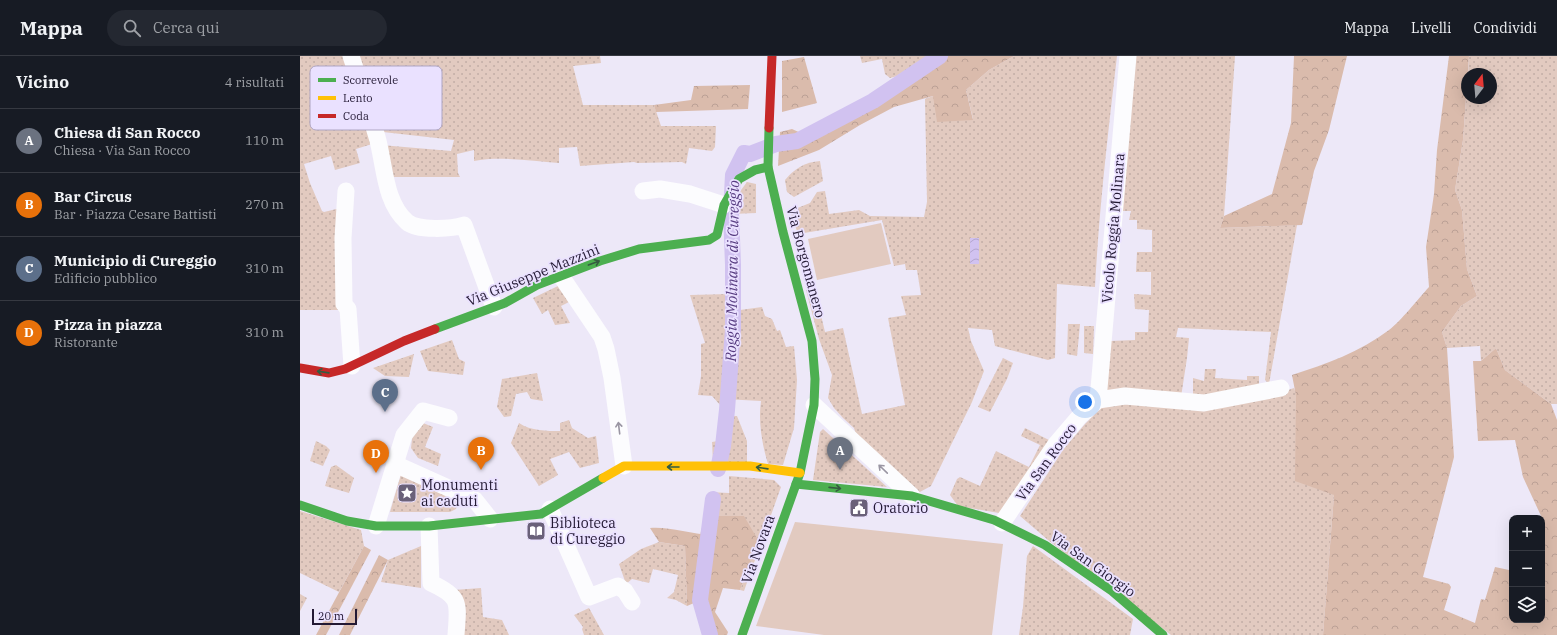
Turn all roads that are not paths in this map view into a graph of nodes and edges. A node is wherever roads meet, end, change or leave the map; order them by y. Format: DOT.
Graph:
graph roads {
  1 [pos="351,56"];
  2 [pos="772,56"];
  3 [pos="1128,56"];
  4 [pos="354,66"];
  5 [pos="374,130"];
  6 [pos="768,167"];
  7 [pos="346,191"];
  8 [pos="643,192"];
  9 [pos="726,201"];
  10 [pos="561,276"];
  11 [pos="494,307"];
  12 [pos="300,368"];
  13 [pos="348,368"];
  14 [pos="1281,388"];
  15 [pos="1098,400"];
  16 [pos="814,405"];
  17 [pos="449,418"];
  18 [pos="397,457"];
  19 [pos="624,466"];
  20 [pos="800,473"];
  21 [pos="796,484"];
  22 [pos="912,496"];
  23 [pos="300,505"];
  24 [pos="545,511"];
  25 [pos="490,519"];
  26 [pos="1002,524"];
  27 [pos="376,526"];
  28 [pos="429,526"];
  29 [pos="632,602"];
  30 [pos="456,635"];
  31 [pos="742,635"];
  32 [pos="1163,635"];
  1 -- 4 [label="street"];
  2 -- 6 [label="street, Via Borgomanero"];
  3 -- 15 [label="street, Vicolo Roggia Molinara"];
  5 -- 11 [label="street"];
  6 -- 9 [label="street, Via Giuseppe Mazzini"];
  6 -- 16 [label="street, Via Borgomanero"];
  7 -- 13 [label="street"];
  8 -- 9 [label="street"];
  10 -- 9 [label="street, Via Giuseppe Mazzini, one-way"];
  10 -- 11 [label="street, Via Giuseppe Mazzini"];
  19 -- 10 [label="street, one-way"];
  11 -- 13 [label="street, Via Giuseppe Mazzini"];
  13 -- 12 [label="street, Via Giuseppe Mazzini, one-way"];
  14 -- 15 [label="street"];
  15 -- 26 [label="street, Via San Rocco"];
  16 -- 20 [label="street, Via Borgomanero"];
  22 -- 16 [label="street, one-way"];
  17 -- 18 [label="street"];
  18 -- 25 [label="street"];
  18 -- 27 [label="street"];
  20 -- 19 [label="street, one-way"];
  19 -- 24 [label="street"];
  20 -- 21 [label="street, Via Novara"];
  21 -- 22 [label="street, one-way"];
  21 -- 31 [label="street, Via Novara"];
  22 -- 26 [label="street"];
  23 -- 27 [label="street"];
  24 -- 25 [label="street"];
  24 -- 29 [label="street"];
  25 -- 28 [label="street"];
  26 -- 32 [label="street, Via San Giorgio"];
  27 -- 28 [label="street"];
  28 -- 30 [label="street"];
}
